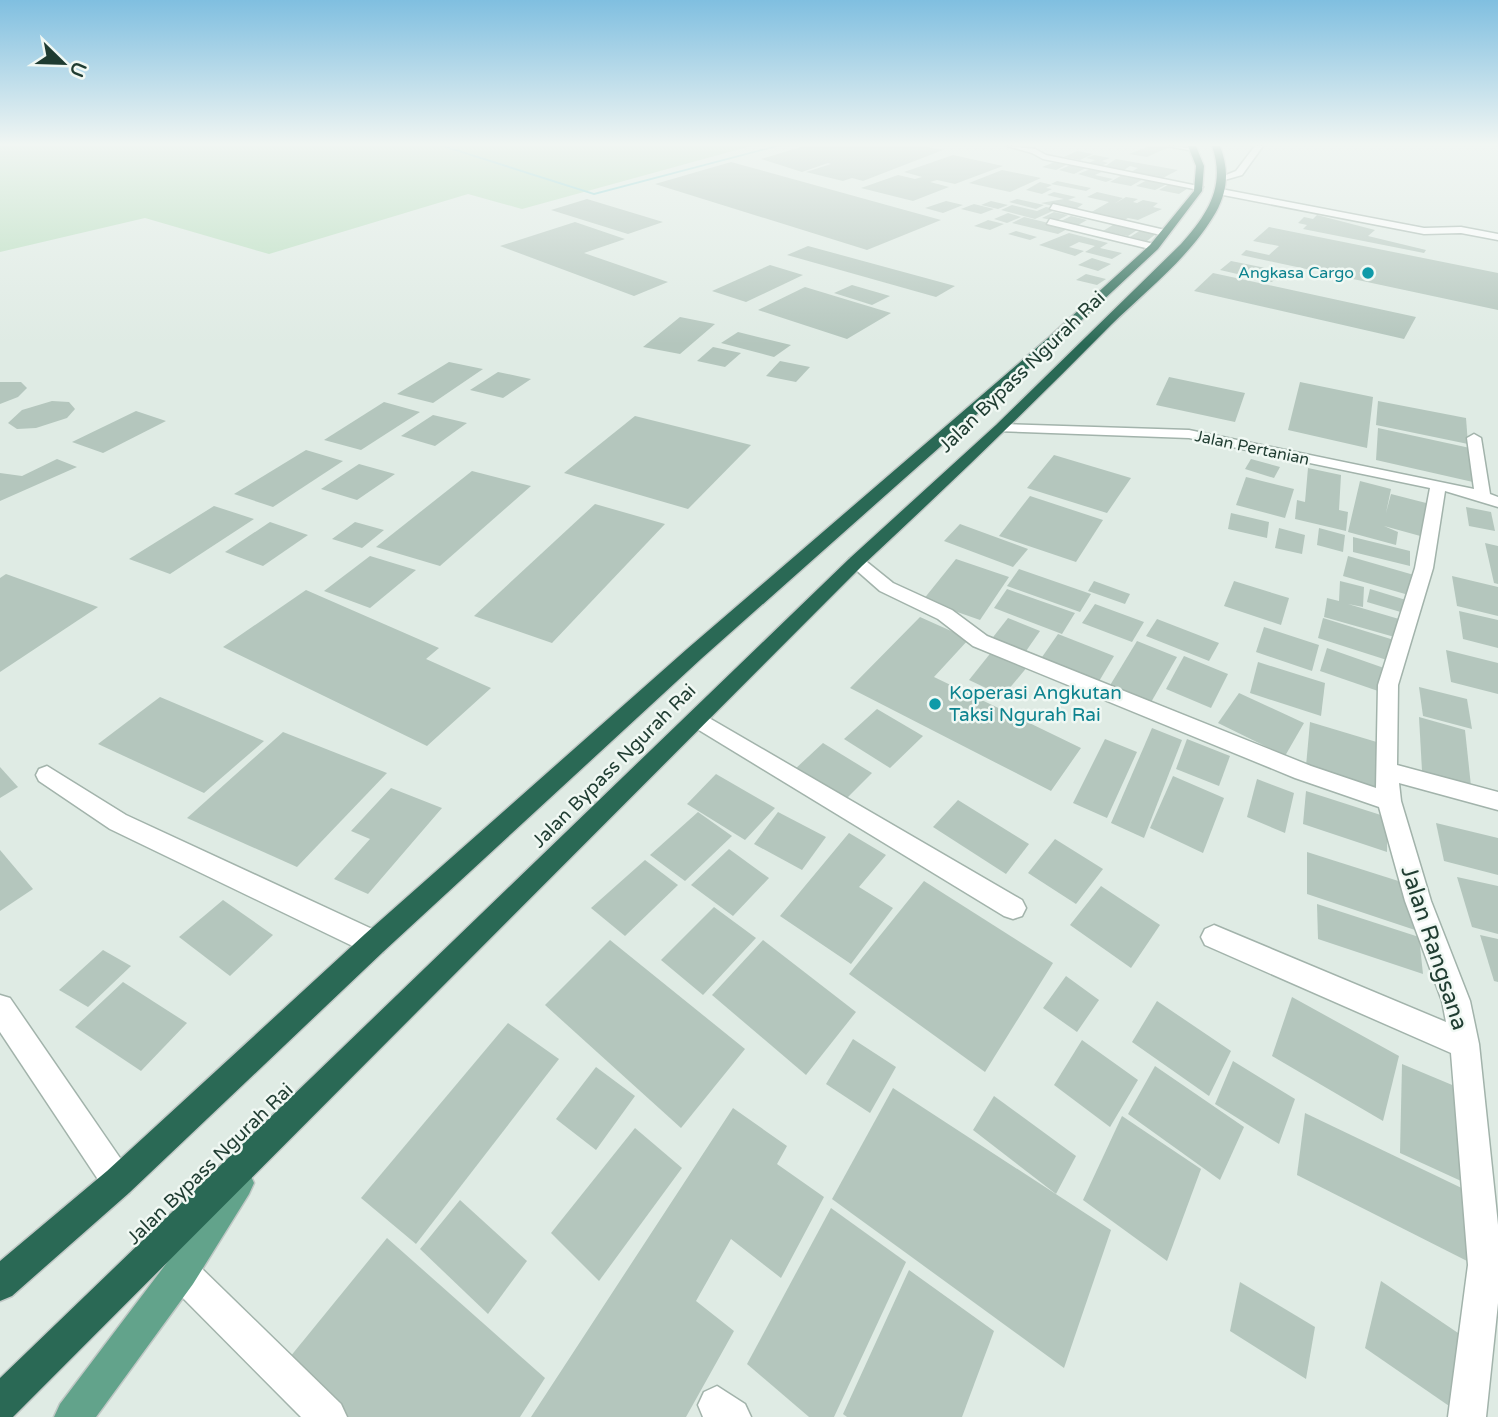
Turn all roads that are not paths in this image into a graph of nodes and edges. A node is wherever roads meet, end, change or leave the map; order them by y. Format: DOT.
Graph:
graph roads {
  1 [pos="1070,212"];
  2 [pos="1177,212"];
  3 [pos="1204,212"];
  4 [pos="1358,212"];
  5 [pos="1050,222"];
  6 [pos="1498,237"];
  7 [pos="1160,240"];
  8 [pos="1001,428"];
  9 [pos="943,436"];
  10 [pos="1475,438"];
  11 [pos="980,448"];
  12 [pos="1438,485"];
  13 [pos="1491,496"];
  14 [pos="856,562"];
  15 [pos="697,719"];
  16 [pos="1386,771"];
  17 [pos="47,775"];
  18 [pos="1389,801"];
  19 [pos="1498,801"];
  20 [pos="1013,908"];
  21 [pos="1214,937"];
  22 [pos="374,943"];
  23 [pos="0,1008"];
  24 [pos="1465,1044"];
  25 [pos="260,1149"];
  26 [pos="118,1182"];
  27 [pos="181,1272"];
  28 [pos="0,1284"];
  29 [pos="0,1404"];
  30 [pos="73,1417"];
  31 [pos="328,1417"];
  32 [pos="1467,1417"];
  1 -- 7 [label="street"];
  2 -- 7 [label="highway, Jalan Bypass Ngurah Rai"];
  3 -- 8 [label="highway, Jalan Bypass Ngurah Rai"];
  4 -- 6 [label="street"];
  5 -- 7 [label="street"];
  7 -- 9 [label="highway, Jalan Bypass Ngurah Rai"];
  8 -- 11 [label="highway, Jalan Bypass Ngurah Rai"];
  8 -- 12 [label="street, Jalan Pertanian"];
  9 -- 11 [label="highway"];
  9 -- 22 [label="highway, Jalan Bypass Ngurah Rai"];
  10 -- 13 [label="street"];
  11 -- 14 [label="highway, Jalan Bypass Ngurah Rai"];
  12 -- 13 [label="street, Jalan Pertanian"];
  12 -- 16 [label="street, Jalan Rangsana"];
  14 -- 15 [label="highway, Jalan Bypass Ngurah Rai"];
  14 -- 18 [label="street"];
  15 -- 20 [label="street"];
  15 -- 25 [label="highway, Jalan Bypass Ngurah Rai"];
  16 -- 18 [label="street, Jalan Rangsana"];
  16 -- 19 [label="street"];
  17 -- 22 [label="street"];
  18 -- 24 [label="street, Jalan Rangsana"];
  21 -- 24 [label="street"];
  22 -- 26 [label="highway, Jalan Bypass Ngurah Rai"];
  23 -- 26 [label="street"];
  24 -- 32 [label="street, Jalan Rangsana"];
  25 -- 27 [label="main road"];
  25 -- 29 [label="highway, Jalan Bypass Ngurah Rai"];
  26 -- 28 [label="highway, Jalan Bypass Ngurah Rai"];
  27 -- 30 [label="main road"];
  27 -- 31 [label="street"];
}
